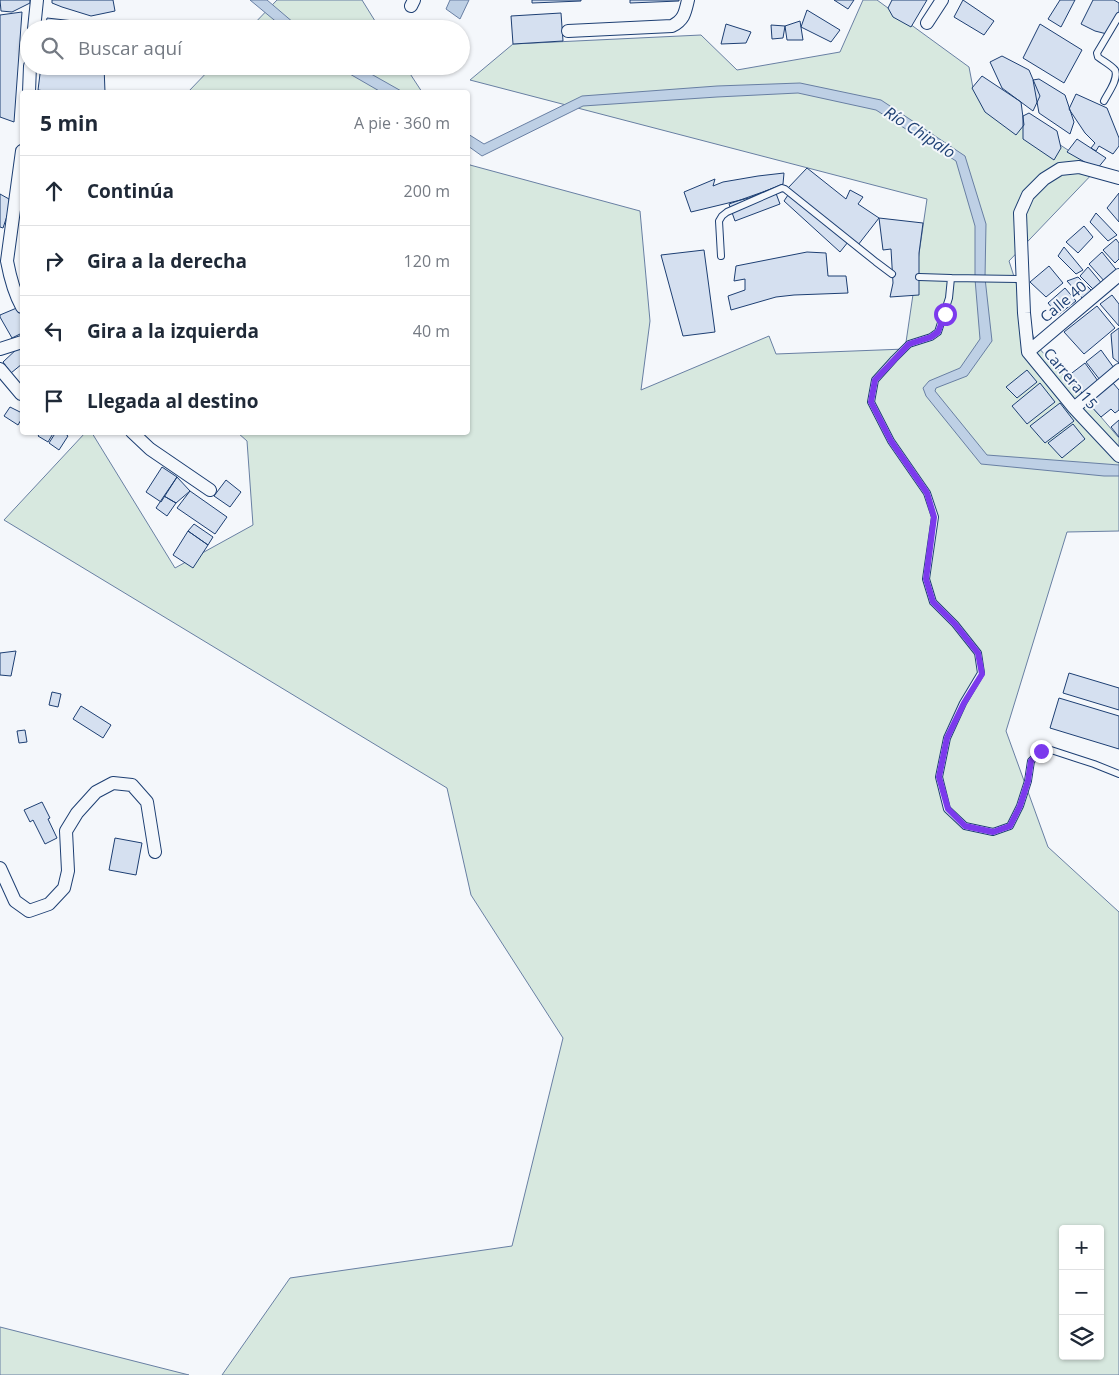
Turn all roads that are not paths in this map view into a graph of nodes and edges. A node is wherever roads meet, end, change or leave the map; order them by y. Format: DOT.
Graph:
graph roads {
  1 [pos="37,0"];
  2 [pos="942,0"];
  3 [pos="687,5"];
  4 [pos="1119,16"];
  5 [pos="35,20"];
  6 [pos="927,23"];
  7 [pos="568,31"];
  8 [pos="30,75"];
  9 [pos="29,90"];
  10 [pos="1104,101"];
  11 [pos="20,168"];
  12 [pos="1119,178"];
  13 [pos="721,256"];
  14 [pos="892,274"];
  15 [pos="1119,275"];
  16 [pos="919,277"];
  17 [pos="951,278"];
  18 [pos="1022,279"];
  19 [pos="20,304"];
  20 [pos="20,343"];
  21 [pos="0,349"];
  22 [pos="1028,352"];
  23 [pos="0,368"];
  24 [pos="1119,370"];
  25 [pos="20,393"];
  26 [pos="1074,408"];
  27 [pos="135,435"];
  28 [pos="1119,456"];
  29 [pos="210,490"];
  30 [pos="1119,774"];
  31 [pos="155,852"];
  32 [pos="0,868"];
  1 -- 5 [label="street"];
  2 -- 6 [label="street"];
  3 -- 7 [label="street"];
  4 -- 10 [label="lane"];
  8 -- 9 [label="street"];
  11 -- 19 [label="street"];
  12 -- 18 [label="street, Carrera 15"];
  13 -- 14 [label="lane"];
  15 -- 22 [label="street, Calle 40"];
  16 -- 17 [label="lane"];
  17 -- 18 [label="lane"];
  17 -- 30 [label="lane"];
  18 -- 22 [label="street, Carrera 15"];
  20 -- 21 [label="street"];
  22 -- 26 [label="street, Carrera 15"];
  23 -- 25 [label="street"];
  24 -- 26 [label="street"];
  26 -- 28 [label="street, Carrera 15"];
  27 -- 29 [label="street"];
  31 -- 32 [label="street"];
}
